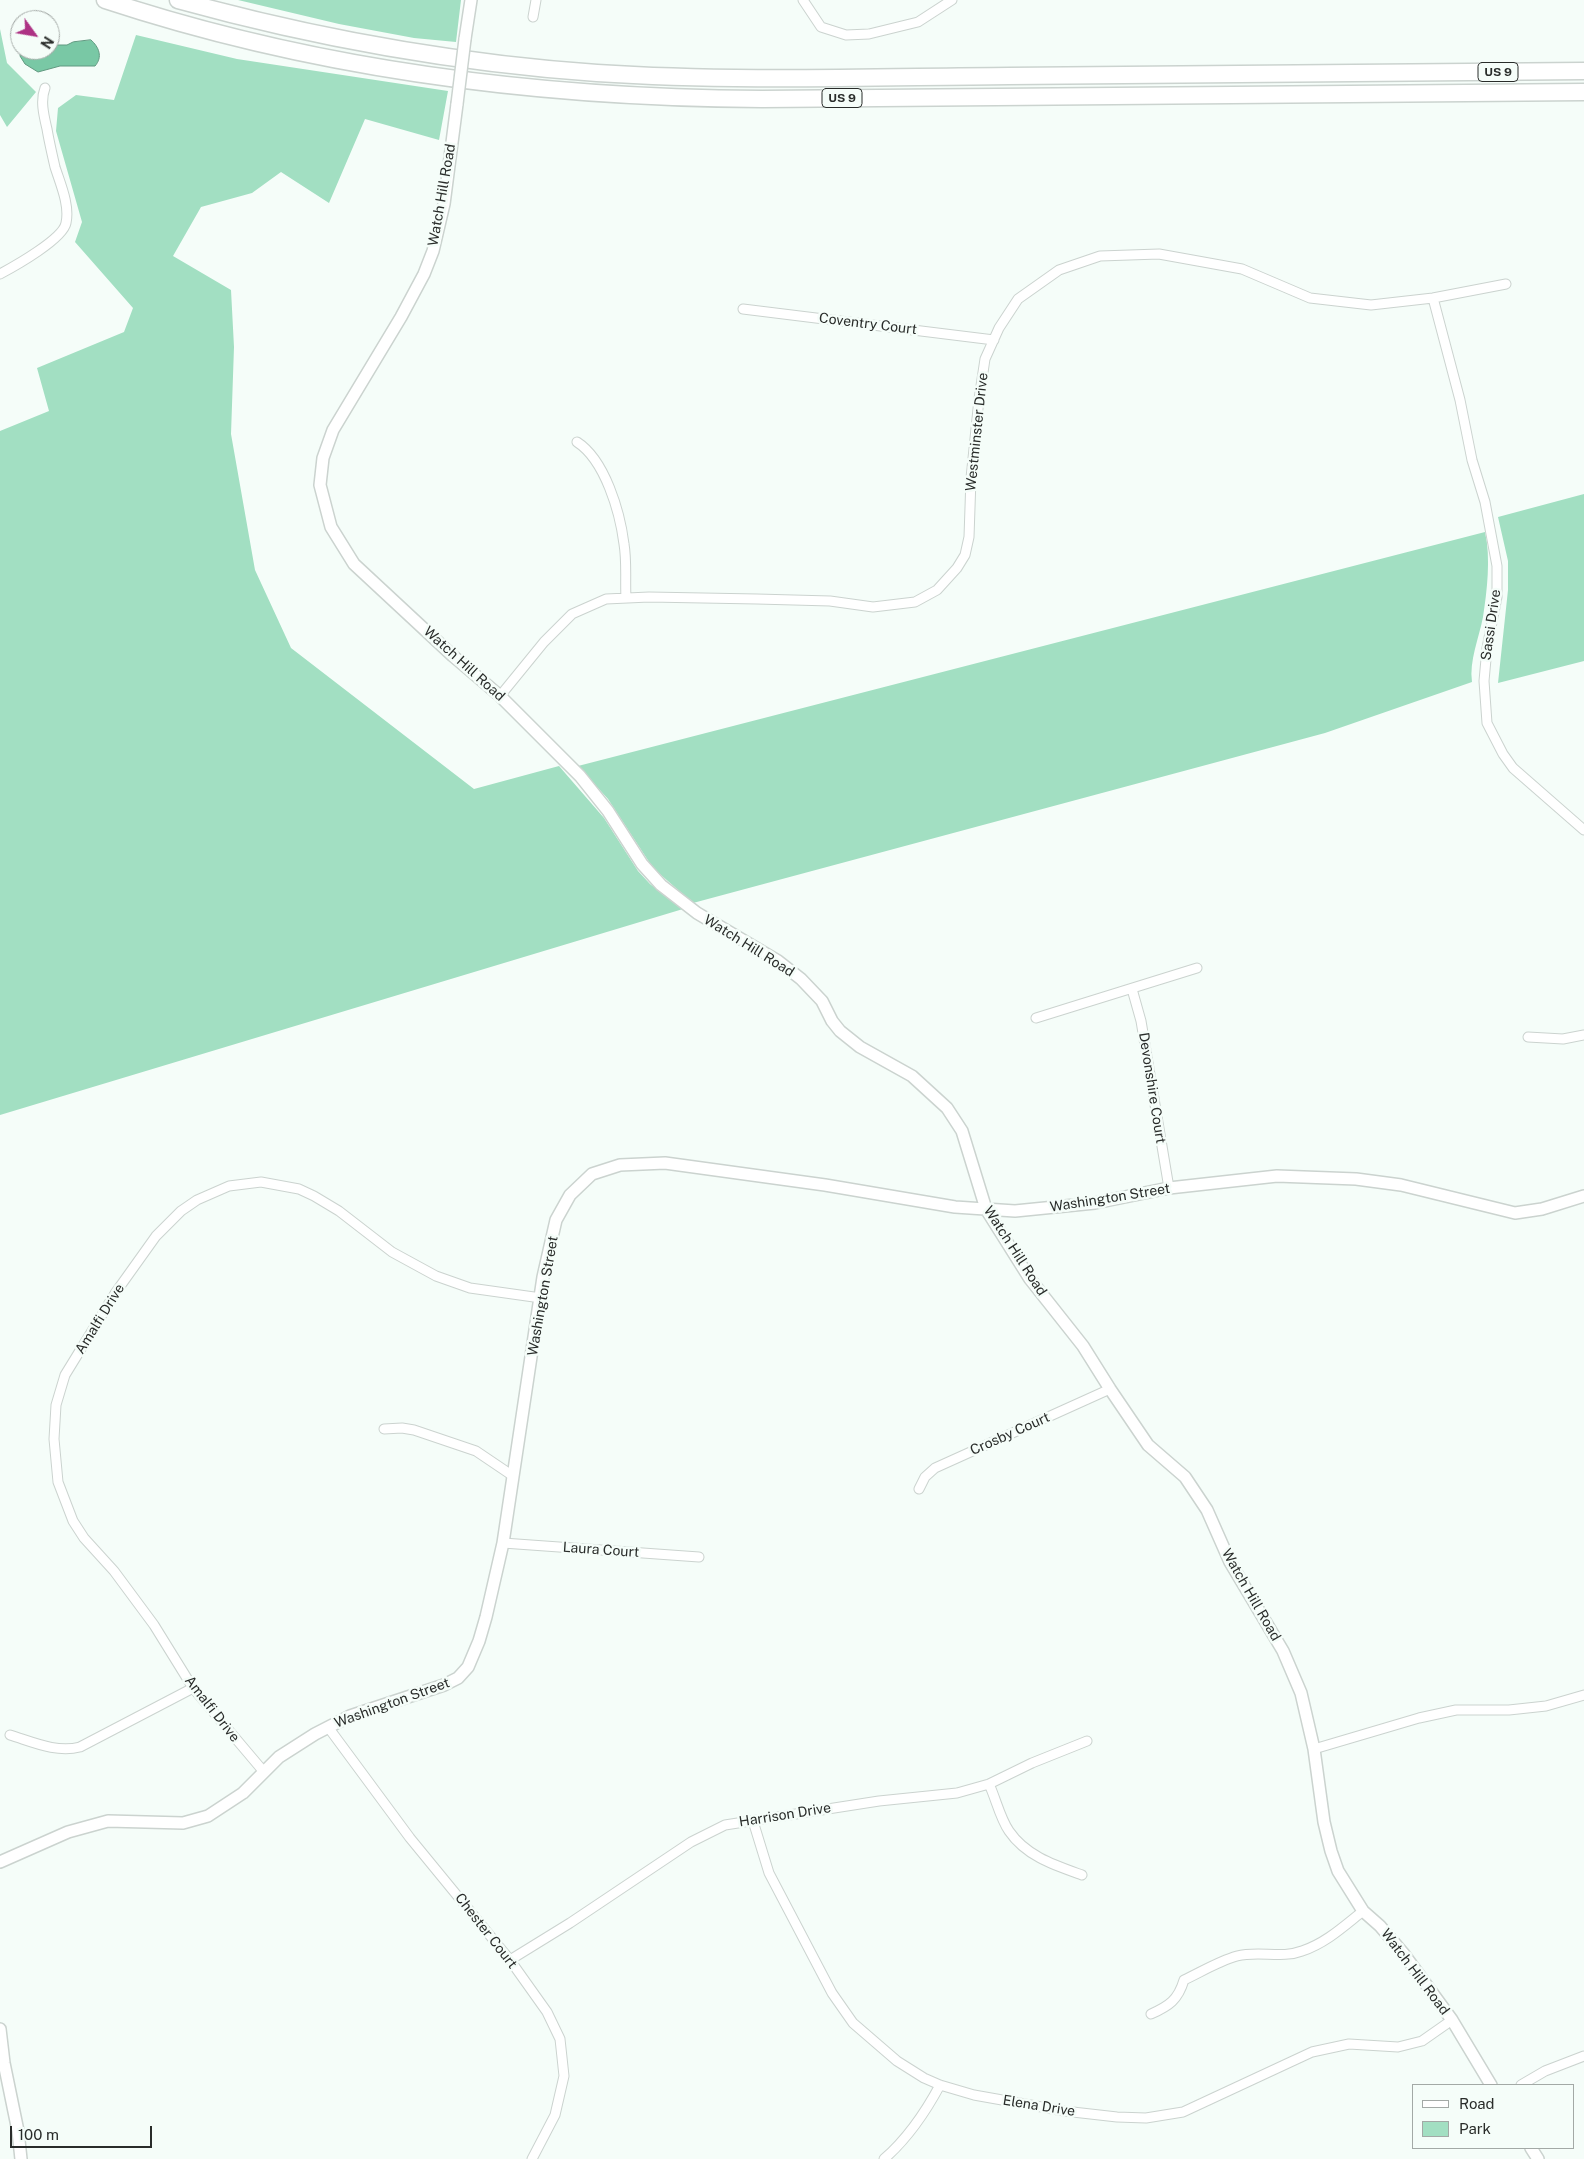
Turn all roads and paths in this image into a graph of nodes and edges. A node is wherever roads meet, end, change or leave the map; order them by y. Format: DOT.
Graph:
graph roads {
  1 [pos="106,0"];
  2 [pos="178,0"];
  3 [pos="192,0"];
  4 [pos="470,0"];
  5 [pos="536,0"];
  6 [pos="803,0"];
  7 [pos="952,0"];
  8 [pos="234,15"];
  9 [pos="533,17"];
  10 [pos="1584,71"];
  11 [pos="45,88"];
  12 [pos="1584,92"];
  13 [pos="0,274"];
  14 [pos="1506,284"];
  15 [pos="1433,298"];
  16 [pos="743,309"];
  17 [pos="994,340"];
  18 [pos="577,442"];
  19 [pos="626,598"];
  20 [pos="500,696"];
  21 [pos="1584,830"];
  22 [pos="1196,968"];
  23 [pos="1132,989"];
  24 [pos="1036,1018"];
  25 [pos="1584,1035"];
  26 [pos="1528,1037"];
  27 [pos="1169,1188"];
  28 [pos="1584,1197"];
  29 [pos="986,1209"];
  30 [pos="541,1298"];
  31 [pos="1110,1389"];
  32 [pos="384,1429"];
  33 [pos="513,1476"];
  34 [pos="919,1489"];
  35 [pos="503,1543"];
  36 [pos="699,1557"];
  37 [pos="193,1688"];
  38 [pos="1584,1695"];
  39 [pos="328,1727"];
  40 [pos="10,1735"];
  41 [pos="1087,1740"];
  42 [pos="1314,1750"];
  43 [pos="264,1772"];
  44 [pos="989,1784"];
  45 [pos="752,1821"];
  46 [pos="3,1861"];
  47 [pos="1082,1875"];
  48 [pos="1363,1911"];
  49 [pos="510,1960"];
  50 [pos="1151,2014"];
  51 [pos="1452,2020"];
  52 [pos="0,2028"];
  53 [pos="1584,2056"];
  54 [pos="1490,2084"];
  55 [pos="1523,2084"];
  56 [pos="940,2085"];
  57 [pos="21,2159"];
  58 [pos="532,2159"];
  59 [pos="884,2159"];
  1 -- 12 [label="highway, US 9"];
  2 -- 8 [label="highway, US 9"];
  3 -- 8 [label="highway"];
  4 -- 20 [label="street, Watch Hill Road, bridge"];
  5 -- 9 [label="street"];
  6 -- 7 [label="street"];
  8 -- 10 [label="highway, US 9"];
  11 -- 13 [label="street"];
  14 -- 15 [label="street, Westminster Drive"];
  15 -- 17 [label="street, Westminster Drive"];
  15 -- 21 [label="street, Sassi Drive"];
  16 -- 17 [label="street, Coventry Court"];
  17 -- 19 [label="street, Westminster Drive"];
  18 -- 19 [label="street"];
  19 -- 20 [label="street, Westminster Drive"];
  20 -- 29 [label="street, Watch Hill Road"];
  22 -- 23 [label="street"];
  23 -- 24 [label="street"];
  23 -- 27 [label="street, Devonshire Court"];
  25 -- 26 [label="street"];
  27 -- 28 [label="street, Washington Street"];
  27 -- 29 [label="street, Washington Street"];
  29 -- 30 [label="street, Washington Street"];
  29 -- 31 [label="street, Watch Hill Road"];
  30 -- 33 [label="street, Washington Street"];
  30 -- 37 [label="street, Amalfi Drive"];
  31 -- 34 [label="street, Crosby Court"];
  31 -- 42 [label="street, Watch Hill Road"];
  32 -- 33 [label="street"];
  33 -- 35 [label="street, Washington Street"];
  35 -- 36 [label="street, Laura Court"];
  35 -- 39 [label="street, Washington Street"];
  37 -- 40 [label="street"];
  37 -- 43 [label="street, Amalfi Drive"];
  38 -- 42 [label="street"];
  39 -- 43 [label="street, Washington Street"];
  39 -- 49 [label="street, Chester Court"];
  41 -- 44 [label="street, Harrison Drive"];
  42 -- 48 [label="street, Watch Hill Road"];
  43 -- 46 [label="street, Washington Street"];
  44 -- 45 [label="street, Harrison Drive"];
  44 -- 47 [label="street"];
  45 -- 49 [label="street, Harrison Drive"];
  45 -- 56 [label="street, Elena Drive"];
  48 -- 50 [label="street"];
  48 -- 51 [label="street, Watch Hill Road"];
  49 -- 58 [label="street, Chester Court"];
  51 -- 54 [label="street, Watch Hill Road"];
  51 -- 56 [label="street, Elena Drive"];
  52 -- 57 [label="street"];
  53 -- 55 [label="street"];
  56 -- 59 [label="street"];
}
